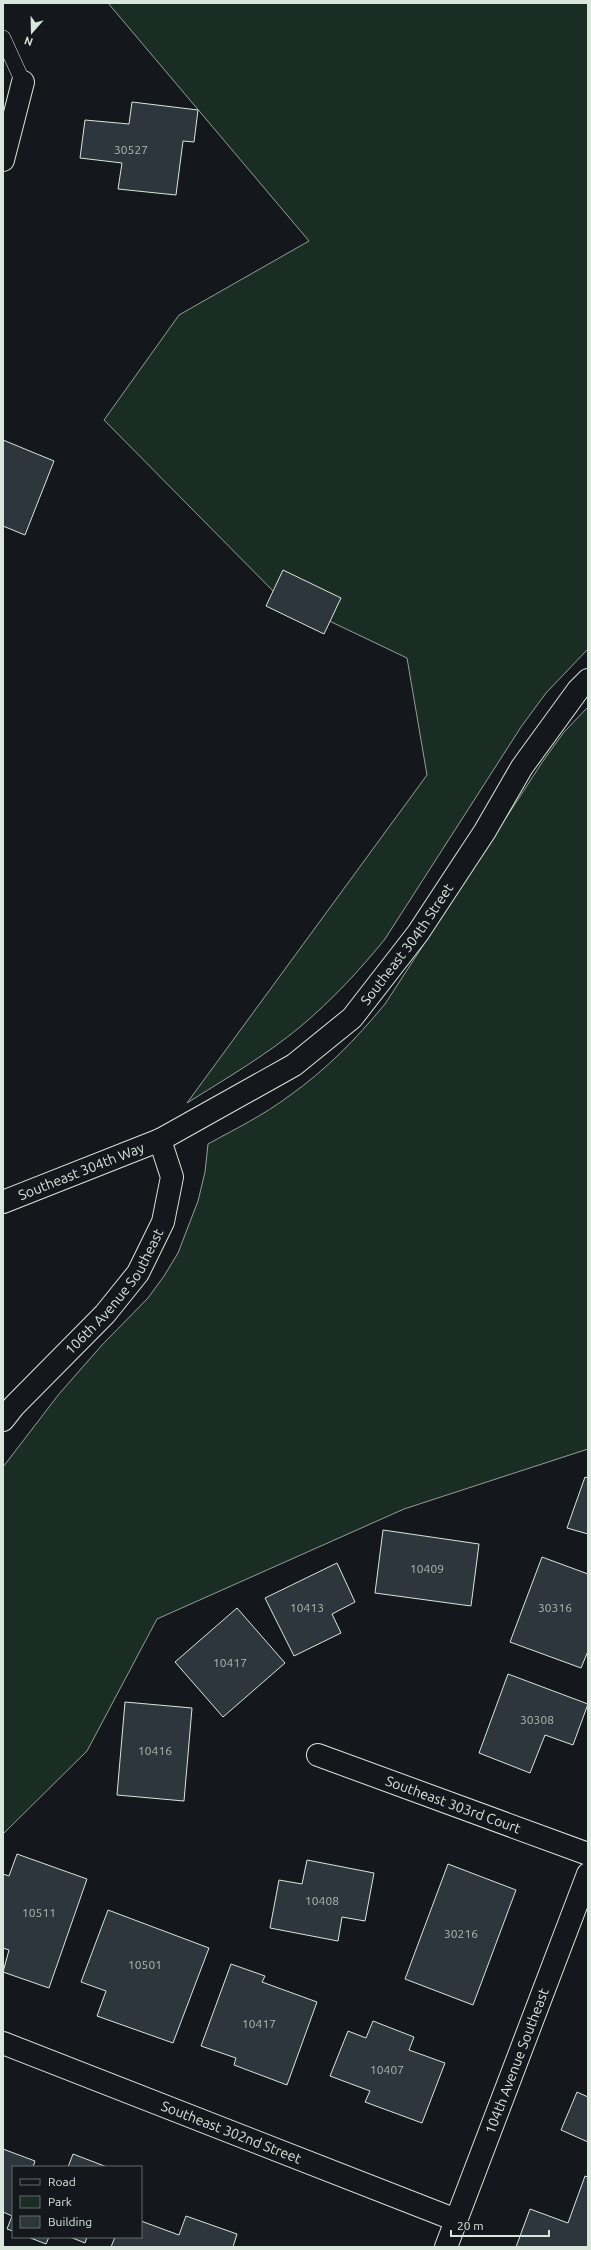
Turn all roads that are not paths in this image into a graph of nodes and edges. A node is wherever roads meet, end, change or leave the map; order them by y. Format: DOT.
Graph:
graph roads {
  1 [pos="3,38"];
  2 [pos="23,82"];
  3 [pos="3,160"];
  4 [pos="588,680"];
  5 [pos="160,1140"];
  6 [pos="3,1202"];
  7 [pos="3,1420"];
  8 [pos="318,1755"];
  9 [pos="588,1854"];
  10 [pos="588,1874"];
  11 [pos="4,2044"];
  12 [pos="456,2220"];
  13 [pos="446,2247"];
  1 -- 2 [label="lane"];
  2 -- 3 [label="street"];
  4 -- 5 [label="street, Southeast 304th Street"];
  5 -- 6 [label="street, Southeast 304th Way"];
  5 -- 7 [label="street, 106th Avenue Southeast"];
  8 -- 9 [label="street, Southeast 303rd Court"];
  10 -- 12 [label="street, 104th Avenue Southeast"];
  11 -- 12 [label="street, Southeast 302nd Street"];
  12 -- 13 [label="street, 104th Avenue Southeast"];
}
